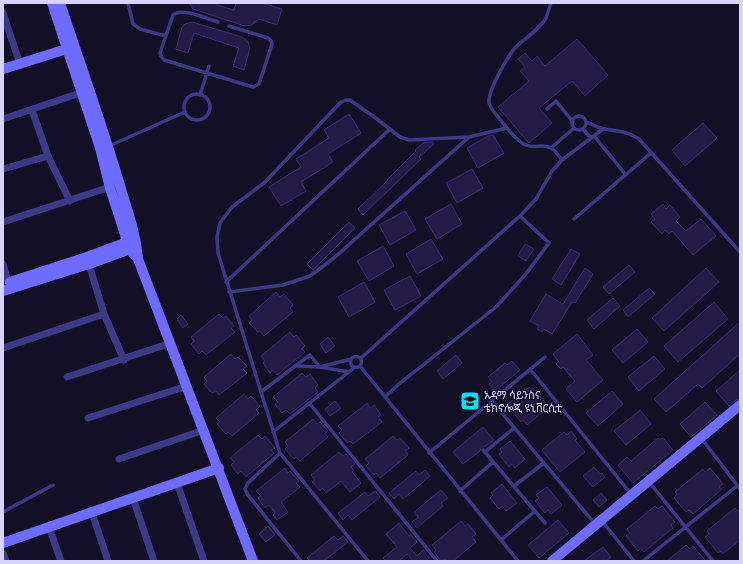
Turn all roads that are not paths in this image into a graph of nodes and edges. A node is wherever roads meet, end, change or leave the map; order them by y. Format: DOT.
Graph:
graph roads {
  1 [pos="52,3"];
  2 [pos="60,3"];
  3 [pos="128,3"];
  4 [pos="551,3"];
  5 [pos="3,12"];
  6 [pos="218,22"];
  7 [pos="229,26"];
  8 [pos="5,28"];
  9 [pos="166,36"];
  10 [pos="71,47"];
  11 [pos="20,64"];
  12 [pos="209,66"];
  13 [pos="3,69"];
  14 [pos="207,72"];
  15 [pos="86,91"];
  16 [pos="200,95"];
  17 [pos="547,109"];
  18 [pos="32,110"];
  19 [pos="185,112"];
  20 [pos="3,119"];
  21 [pos="573,122"];
  22 [pos="586,122"];
  23 [pos="507,128"];
  24 [pos="574,128"];
  25 [pos="390,129"];
  26 [pos="583,129"];
  27 [pos="603,129"];
  28 [pos="469,137"];
  29 [pos="592,137"];
  30 [pos="104,147"];
  31 [pos="551,148"];
  32 [pos="652,153"];
  33 [pos="48,156"];
  34 [pos="562,160"];
  35 [pos="3,169"];
  36 [pos="626,175"];
  37 [pos="115,186"];
  38 [pos="70,201"];
  39 [pos="520,216"];
  40 [pos="574,219"];
  41 [pos="3,222"];
  42 [pos="132,244"];
  43 [pos="740,252"];
  44 [pos="88,260"];
  45 [pos="3,264"];
  46 [pos="226,282"];
  47 [pos="5,286"];
  48 [pos="229,292"];
  49 [pos="104,314"];
  50 [pos="171,343"];
  51 [pos="3,348"];
  52 [pos="545,357"];
  53 [pos="361,358"];
  54 [pos="351,359"];
  55 [pos="124,360"];
  56 [pos="297,366"];
  57 [pos="360,366"];
  58 [pos="320,367"];
  59 [pos="355,367"];
  60 [pos="530,369"];
  61 [pos="349,372"];
  62 [pos="67,377"];
  63 [pos="187,386"];
  64 [pos="261,392"];
  65 [pos="385,397"];
  66 [pos="492,401"];
  67 [pos="310,404"];
  68 [pos="740,405"];
  69 [pos="88,418"];
  70 [pos="514,428"];
  71 [pos="204,430"];
  72 [pos="273,432"];
  73 [pos="701,438"];
  74 [pos="280,453"];
  75 [pos="429,453"];
  76 [pos="119,458"];
  77 [pos="493,462"];
  78 [pos="544,463"];
  79 [pos="219,468"];
  80 [pos="177,482"];
  81 [pos="648,482"];
  82 [pos="53,485"];
  83 [pos="514,486"];
  84 [pos="739,488"];
  85 [pos="460,490"];
  86 [pos="632,494"];
  87 [pos="133,498"];
  88 [pos="535,511"];
  89 [pos="3,512"];
  90 [pos="92,513"];
  91 [pos="599,522"];
  92 [pos="545,523"];
  93 [pos="49,527"];
  94 [pos="686,527"];
  95 [pos="501,540"];
  96 [pos="3,543"];
  97 [pos="3,553"];
  98 [pos="6,561"];
  99 [pos="61,561"];
  100 [pos="108,561"];
  101 [pos="154,561"];
  102 [pos="204,561"];
  103 [pos="253,561"];
  104 [pos="301,561"];
  105 [pos="368,561"];
  106 [pos="437,561"];
  107 [pos="518,561"];
  108 [pos="552,561"];
  109 [pos="634,561"];
  110 [pos="643,561"];
  111 [pos="713,561"];
  1 -- 10 [label="street"];
  2 -- 10 [label="street"];
  3 -- 9 [label="lane"];
  4 -- 23 [label="lane"];
  5 -- 8 [label="street"];
  6 -- 9 [label="lane"];
  7 -- 14 [label="lane"];
  8 -- 11 [label="street"];
  9 -- 14 [label="lane"];
  10 -- 11 [label="street"];
  10 -- 15 [label="street"];
  11 -- 13 [label="street"];
  12 -- 14 [label="lane"];
  14 -- 16 [label="lane"];
  15 -- 18 [label="street"];
  15 -- 30 [label="street"];
  16 -- 19 [label="lane"];
  16 -- 19 [label="lane"];
  17 -- 21 [label="lane"];
  18 -- 20 [label="street"];
  18 -- 33 [label="street"];
  19 -- 30 [label="lane"];
  21 -- 22 [label="lane"];
  21 -- 24 [label="lane"];
  22 -- 26 [label="lane"];
  22 -- 27 [label="lane"];
  23 -- 28 [label="lane"];
  23 -- 31 [label="lane"];
  24 -- 26 [label="lane"];
  24 -- 31 [label="lane"];
  25 -- 28 [label="lane"];
  25 -- 46 [label="lane"];
  25 -- 46 [label="lane"];
  26 -- 29 [label="lane"];
  27 -- 29 [label="lane"];
  27 -- 32 [label="lane"];
  28 -- 48 [label="lane"];
  29 -- 34 [label="lane"];
  29 -- 36 [label="lane"];
  30 -- 37 [label="street"];
  31 -- 34 [label="lane"];
  32 -- 36 [label="lane"];
  32 -- 43 [label="lane"];
  33 -- 35 [label="street"];
  33 -- 38 [label="street"];
  34 -- 39 [label="lane"];
  36 -- 40 [label="lane"];
  37 -- 38 [label="street"];
  37 -- 42 [label="street"];
  38 -- 41 [label="street"];
  39 -- 53 [label="lane"];
  39 -- 65 [label="lane"];
  42 -- 44 [label="street"];
  42 -- 50 [label="street"];
  44 -- 47 [label="street"];
  44 -- 49 [label="street"];
  45 -- 47 [label="street"];
  46 -- 48 [label="lane"];
  48 -- 64 [label="lane"];
  49 -- 51 [label="street"];
  49 -- 55 [label="street"];
  50 -- 55 [label="street"];
  50 -- 63 [label="street"];
  52 -- 60 [label="lane"];
  53 -- 54 [label="lane"];
  53 -- 57 [label="lane"];
  54 -- 58 [label="lane"];
  54 -- 59 [label="lane"];
  55 -- 62 [label="street"];
  56 -- 58 [label="lane"];
  56 -- 58 [label="lane"];
  56 -- 64 [label="lane"];
  57 -- 59 [label="lane"];
  57 -- 65 [label="lane"];
  58 -- 61 [label="lane"];
  59 -- 61 [label="lane"];
  60 -- 66 [label="lane"];
  60 -- 86 [label="lane"];
  61 -- 67 [label="lane"];
  63 -- 69 [label="street"];
  63 -- 71 [label="street"];
  64 -- 72 [label="lane"];
  65 -- 75 [label="lane"];
  66 -- 70 [label="lane"];
  66 -- 75 [label="lane"];
  67 -- 72 [label="lane"];
  67 -- 106 [label="lane"];
  68 -- 73 [label="street"];
  70 -- 77 [label="lane"];
  70 -- 78 [label="lane"];
  71 -- 76 [label="street"];
  71 -- 79 [label="street"];
  72 -- 74 [label="lane"];
  73 -- 81 [label="street"];
  73 -- 84 [label="lane"];
  74 -- 104 [label="lane"];
  74 -- 105 [label="lane"];
  75 -- 85 [label="lane"];
  77 -- 83 [label="lane"];
  77 -- 85 [label="lane"];
  78 -- 83 [label="lane"];
  78 -- 91 [label="lane"];
  79 -- 80 [label="street"];
  79 -- 103 [label="street"];
  80 -- 87 [label="street"];
  80 -- 102 [label="street"];
  81 -- 86 [label="street"];
  81 -- 94 [label="lane"];
  82 -- 89 [label="lane"];
  83 -- 88 [label="lane"];
  84 -- 94 [label="lane"];
  85 -- 95 [label="lane"];
  86 -- 91 [label="street"];
  87 -- 90 [label="street"];
  87 -- 101 [label="street"];
  88 -- 92 [label="lane"];
  88 -- 95 [label="lane"];
  90 -- 93 [label="street"];
  90 -- 100 [label="street"];
  91 -- 108 [label="street"];
  91 -- 109 [label="lane"];
  93 -- 96 [label="street"];
  93 -- 99 [label="street"];
  94 -- 110 [label="lane"];
  94 -- 111 [label="lane"];
  95 -- 107 [label="lane"];
  97 -- 98 [label="street"];
}
